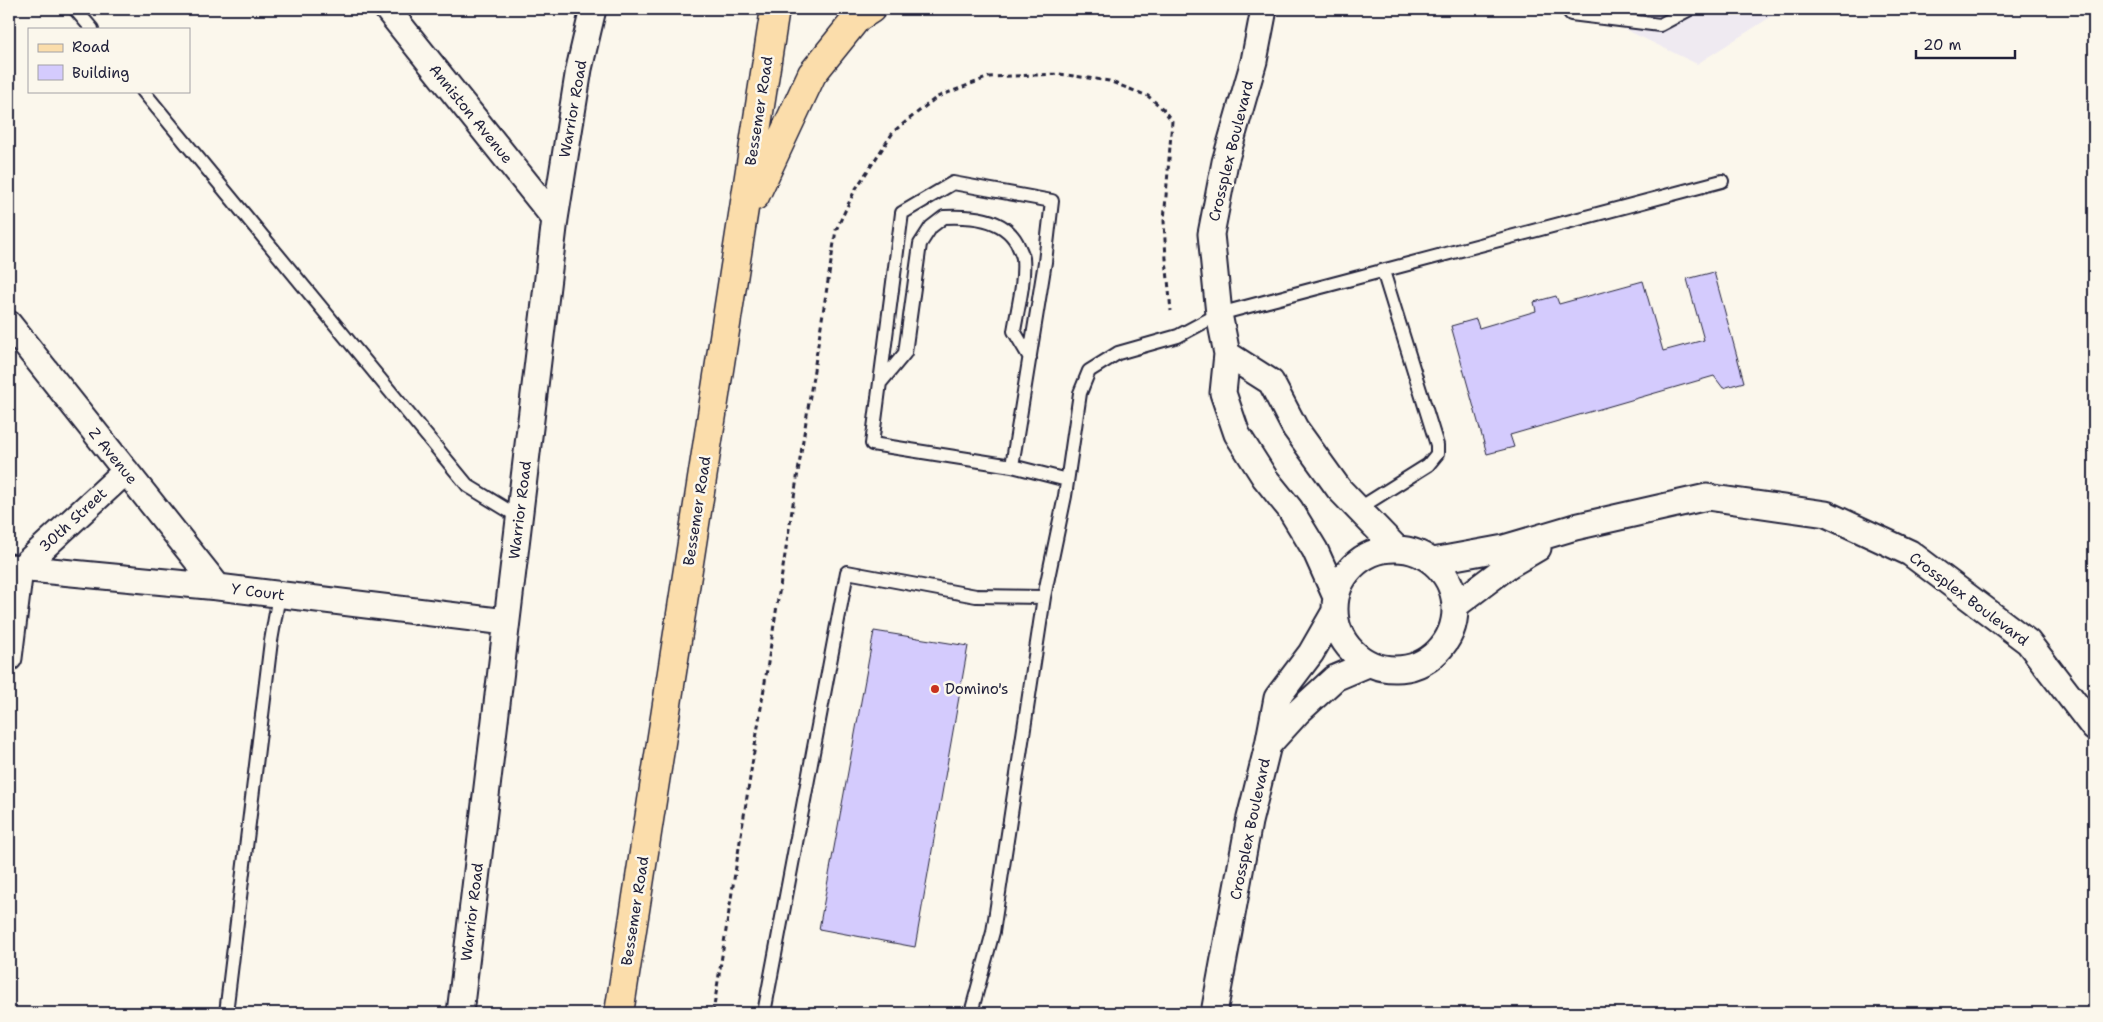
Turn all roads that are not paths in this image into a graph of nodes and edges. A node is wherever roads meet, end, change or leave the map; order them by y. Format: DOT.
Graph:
graph roads {
  1 [pos="75,9"];
  2 [pos="388,9"];
  3 [pos="593,9"];
  4 [pos="775,9"];
  5 [pos="872,9"];
  6 [pos="1264,9"];
  7 [pos="1567,9"];
  8 [pos="1690,9"];
  9 [pos="91,28"];
  10 [pos="144,92"];
  11 [pos="1722,181"];
  12 [pos="555,220"];
  13 [pos="742,225"];
  14 [pos="1383,271"];
  15 [pos="1219,314"];
  16 [pos="9,324"];
  17 [pos="1227,354"];
  18 [pos="1030,358"];
  19 [pos="880,383"];
  20 [pos="1012,466"];
  21 [pos="126,471"];
  22 [pos="1067,480"];
  23 [pos="1358,509"];
  24 [pos="519,517"];
  25 [pos="1575,527"];
  26 [pos="1396,548"];
  27 [pos="1432,561"];
  28 [pos="14,568"];
  29 [pos="218,587"];
  30 [pos="279,595"];
  31 [pos="1044,598"];
  32 [pos="1456,604"];
  33 [pos="1335,605"];
  34 [pos="506,622"];
  35 [pos="9,658"];
  36 [pos="1368,664"];
  37 [pos="2094,728"];
  38 [pos="1268,745"];
  39 [pos="226,1013"];
  40 [pos="460,1013"];
  41 [pos="619,1013"];
  42 [pos="764,1013"];
  43 [pos="971,1013"];
  44 [pos="1214,1013"];
  1 -- 9 [label="lane"];
  2 -- 12 [label="street, Anniston Avenue"];
  3 -- 12 [label="street, Warrior Road"];
  4 -- 13 [label="main road, Bessemer Road"];
  5 -- 13 [label="main road"];
  6 -- 15 [label="street, Crossplex Boulevard"];
  7 -- 8 [label="lane"];
  10 -- 24 [label="lane"];
  11 -- 14 [label="lane"];
  12 -- 24 [label="street, Warrior Road"];
  13 -- 41 [label="main road, Bessemer Road"];
  14 -- 15 [label="lane"];
  14 -- 23 [label="lane"];
  15 -- 17 [label="street, Crossplex Boulevard"];
  15 -- 22 [label="lane"];
  16 -- 21 [label="street, Z Avenue"];
  17 -- 23 [label="street"];
  17 -- 33 [label="street, Crossplex Boulevard"];
  18 -- 19 [label="lane"];
  18 -- 19 [label="lane"];
  18 -- 20 [label="lane"];
  19 -- 20 [label="lane"];
  20 -- 22 [label="lane"];
  21 -- 28 [label="street, 30th Street"];
  21 -- 29 [label="street, Z Avenue"];
  22 -- 31 [label="lane"];
  23 -- 26 [label="street"];
  24 -- 34 [label="street, Warrior Road"];
  25 -- 27 [label="street, Crossplex Boulevard"];
  25 -- 32 [label="street, Crossplex Boulevard"];
  25 -- 37 [label="street, Crossplex Boulevard"];
  26 -- 27 [label="street, Crossplex Boulevard"];
  26 -- 33 [label="street, Crossplex Boulevard"];
  27 -- 32 [label="street, Crossplex Boulevard"];
  28 -- 29 [label="street, Y Court"];
  28 -- 35 [label="street"];
  29 -- 30 [label="street, Y Court"];
  30 -- 34 [label="street, Y Court"];
  30 -- 39 [label="lane"];
  31 -- 42 [label="lane"];
  31 -- 43 [label="lane"];
  32 -- 36 [label="street, Crossplex Boulevard"];
  33 -- 36 [label="street, Crossplex Boulevard"];
  33 -- 38 [label="street"];
  34 -- 40 [label="street, Warrior Road"];
  36 -- 38 [label="street, Crossplex Boulevard"];
  38 -- 44 [label="street, Crossplex Boulevard"];
}
